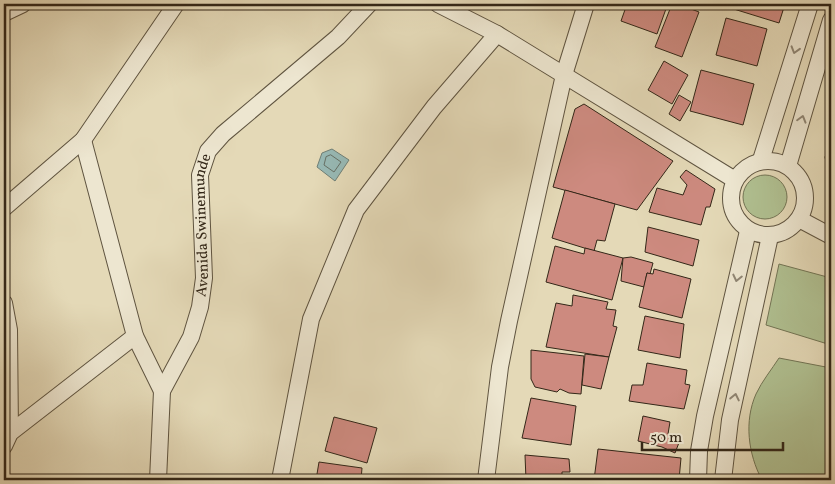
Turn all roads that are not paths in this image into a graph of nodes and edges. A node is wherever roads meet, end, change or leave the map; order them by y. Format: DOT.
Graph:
graph roads {
  1 [pos="176,4"];
  2 [pos="368,4"];
  3 [pos="438,4"];
  4 [pos="586,4"];
  5 [pos="810,4"];
  6 [pos="831,20"];
  7 [pos="497,34"];
  8 [pos="564,75"];
  9 [pos="83,140"];
  10 [pos="762,160"];
  11 [pos="788,166"];
  12 [pos="735,180"];
  13 [pos="4,208"];
  14 [pos="799,219"];
  15 [pos="748,231"];
  16 [pos="770,236"];
  17 [pos="831,236"];
  18 [pos="4,303"];
  19 [pos="135,336"];
  20 [pos="162,391"];
  21 [pos="7,440"];
  22 [pos="158,480"];
  23 [pos="280,480"];
  24 [pos="486,480"];
  25 [pos="698,480"];
  26 [pos="723,480"];
  1 -- 9 [label="street"];
  2 -- 20 [label="street, Avenida Swinemunde"];
  3 -- 7 [label="street"];
  4 -- 8 [label="street"];
  5 -- 10 [label="street, one-way"];
  11 -- 6 [label="street, one-way"];
  7 -- 8 [label="street"];
  7 -- 23 [label="street"];
  8 -- 12 [label="street"];
  8 -- 24 [label="street"];
  9 -- 13 [label="street"];
  9 -- 19 [label="street"];
  10 -- 11 [label="street"];
  10 -- 12 [label="street"];
  11 -- 14 [label="street"];
  12 -- 15 [label="street"];
  14 -- 16 [label="street"];
  14 -- 17 [label="street"];
  15 -- 16 [label="street"];
  15 -- 25 [label="street, one-way"];
  26 -- 16 [label="street, one-way"];
  18 -- 21 [label="street"];
  19 -- 20 [label="street"];
  19 -- 21 [label="street"];
  20 -- 22 [label="street, Avenida Swinemunde"];
}
